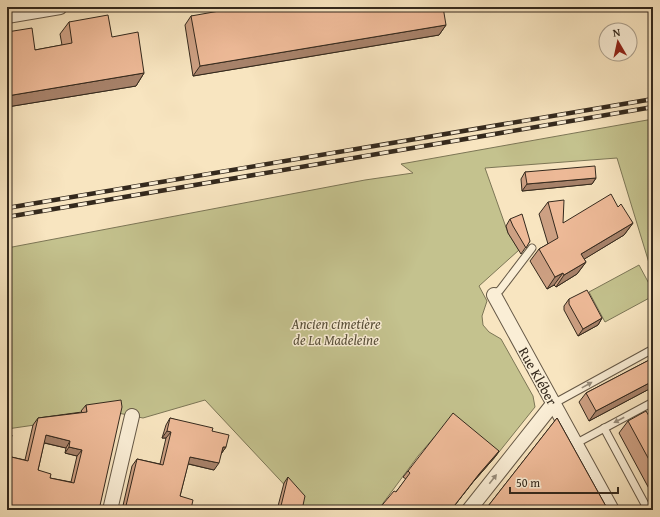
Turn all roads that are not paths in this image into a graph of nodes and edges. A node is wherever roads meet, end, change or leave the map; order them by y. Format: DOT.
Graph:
graph roads {
  1 [pos="60,7"];
  2 [pos="7,16"];
  3 [pos="532,248"];
  4 [pos="494,295"];
  5 [pos="653,349"];
  6 [pos="653,402"];
  7 [pos="553,404"];
  8 [pos="132,416"];
  9 [pos="604,428"];
  10 [pos="575,444"];
  11 [pos="110,510"];
  12 [pos="469,510"];
  13 [pos="612,510"];
  14 [pos="648,510"];
  1 -- 2 [label="street"];
  3 -- 4 [label="lane, Rue Kléber"];
  4 -- 7 [label="street, Rue Kléber"];
  7 -- 5 [label="lane, one-way"];
  6 -- 9 [label="lane, one-way"];
  7 -- 10 [label="street, Rue Kléber"];
  12 -- 7 [label="street, one-way"];
  8 -- 11 [label="street"];
  9 -- 10 [label="lane"];
  9 -- 14 [label="lane"];
  10 -- 13 [label="street, Rue Kléber"];
}
